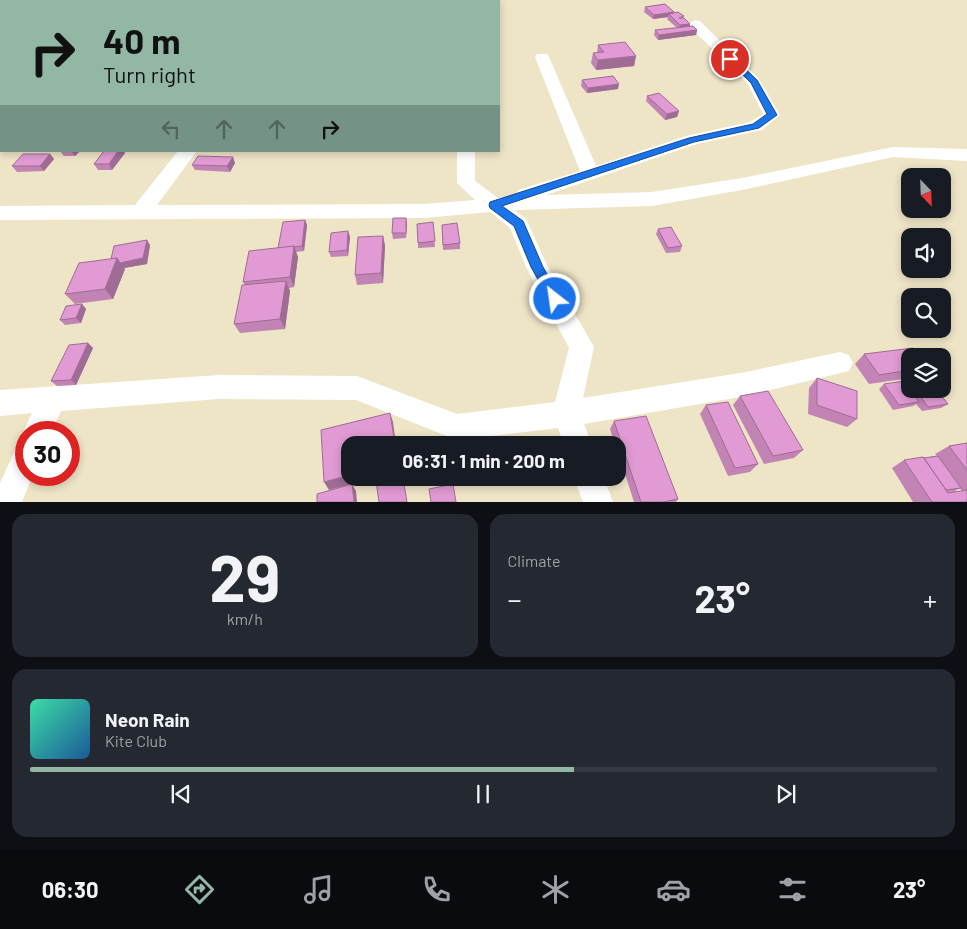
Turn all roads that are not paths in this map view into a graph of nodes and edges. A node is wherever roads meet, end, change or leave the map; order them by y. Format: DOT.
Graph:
graph roads {
  1 [pos="695,24"];
  2 [pos="542,57"];
  3 [pos="187,152"];
  4 [pos="466,152"];
  5 [pos="967,155"];
  6 [pos="590,174"];
  7 [pos="494,205"];
  8 [pos="140,212"];
  9 [pos="0,213"];
  10 [pos="840,364"];
  11 [pos="53,398"];
  12 [pos="0,403"];
  13 [pos="566,414"];
  14 [pos="42,421"];
  15 [pos="575,436"];
  16 [pos="15,483"];
  17 [pos="592,486"];
  18 [pos="7,502"];
  19 [pos="598,502"];
  1 -- 6 [label="street"];
  2 -- 6 [label="street"];
  3 -- 8 [label="street"];
  4 -- 7 [label="street"];
  5 -- 7 [label="street"];
  6 -- 7 [label="street"];
  7 -- 8 [label="street"];
  7 -- 13 [label="street"];
  8 -- 9 [label="street"];
  10 -- 13 [label="street"];
  11 -- 12 [label="street"];
  11 -- 13 [label="street"];
  11 -- 14 [label="street"];
  13 -- 15 [label="street"];
  16 -- 18 [label="street"];
  17 -- 19 [label="street"];
}
